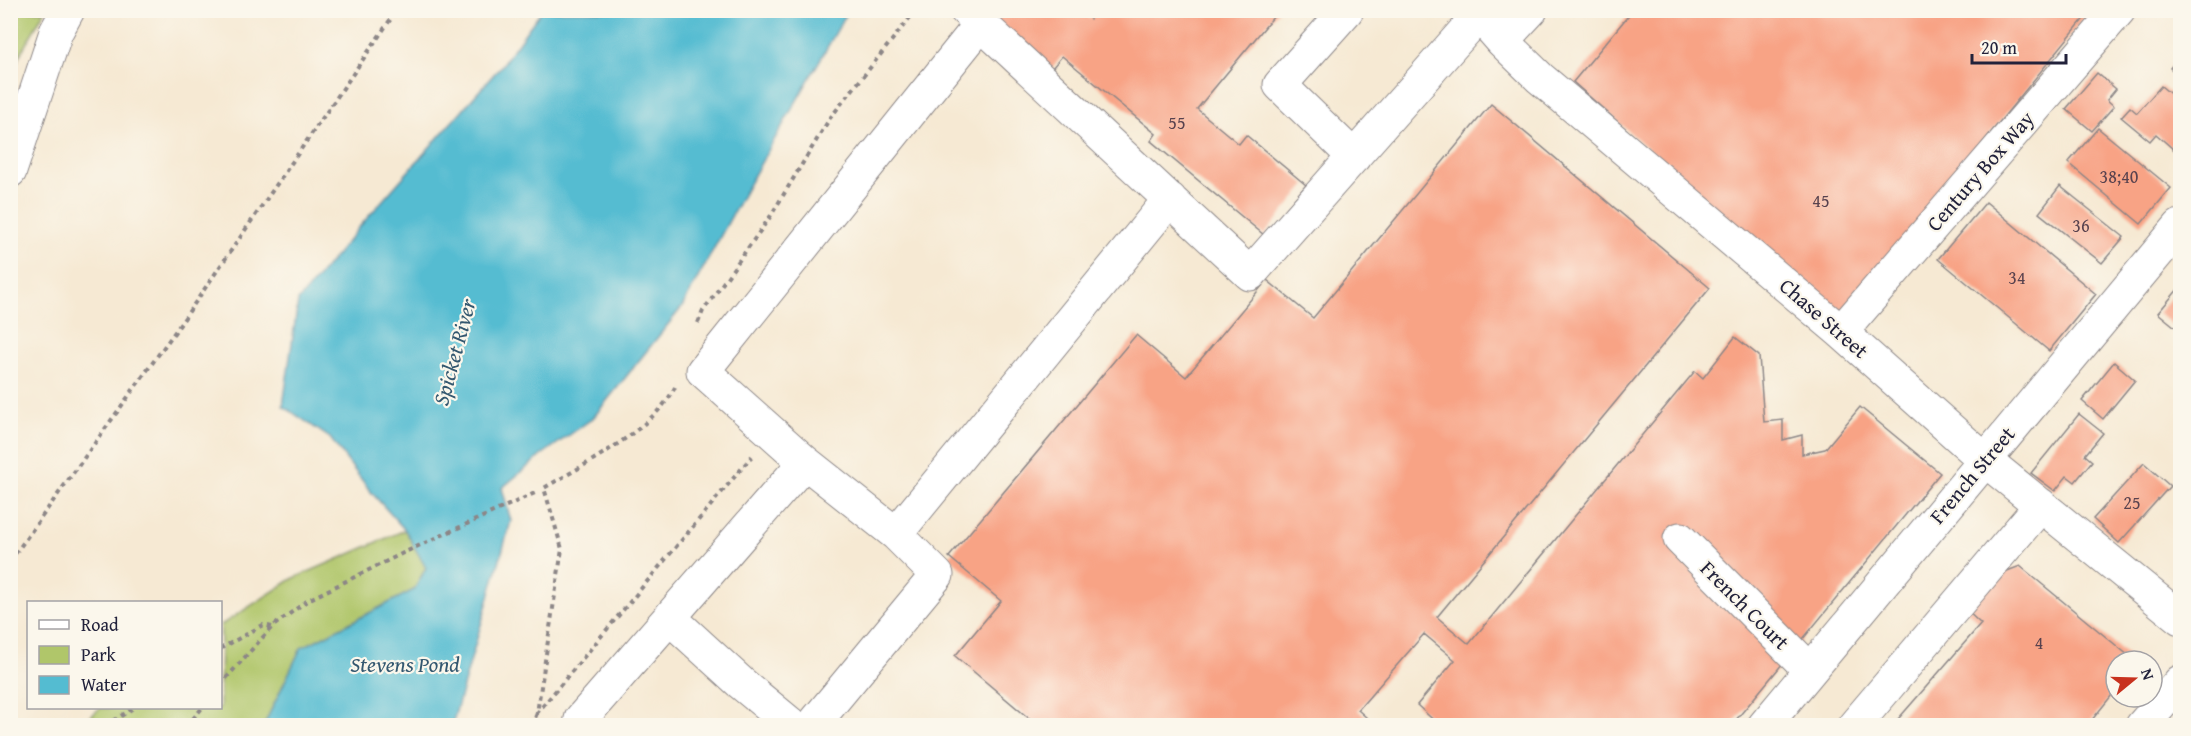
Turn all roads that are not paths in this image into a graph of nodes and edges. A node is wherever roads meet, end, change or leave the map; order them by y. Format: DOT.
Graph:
graph roads {
  1 [pos="68,10"];
  2 [pos="1347,10"];
  3 [pos="1531,10"];
  4 [pos="2119,10"];
  5 [pos="1477,13"];
  6 [pos="974,17"];
  7 [pos="1502,41"];
  8 [pos="1354,157"];
  9 [pos="10,171"];
  10 [pos="1170,199"];
  11 [pos="2178,232"];
  12 [pos="1841,332"];
  13 [pos="1985,460"];
  14 [pos="805,462"];
  15 [pos="2042,505"];
  16 [pos="896,534"];
  17 [pos="1680,538"];
  18 [pos="670,618"];
  19 [pos="2181,618"];
  20 [pos="1810,670"];
  21 [pos="2181,682"];
  22 [pos="580,726"];
  23 [pos="793,726"];
  24 [pos="812,726"];
  25 [pos="1764,726"];
  26 [pos="1854,726"];
  27 [pos="2142,726"];
  1 -- 9 [label="street"];
  2 -- 8 [label="street"];
  3 -- 7 [label="street"];
  4 -- 12 [label="street, Century Box Way"];
  5 -- 7 [label="street, Chase Street"];
  5 -- 8 [label="street"];
  6 -- 10 [label="street"];
  6 -- 14 [label="street"];
  7 -- 12 [label="street, Chase Street"];
  8 -- 10 [label="street"];
  10 -- 16 [label="street"];
  11 -- 13 [label="street, French Street"];
  12 -- 13 [label="street, Chase Street"];
  13 -- 15 [label="street, Chase Street"];
  13 -- 20 [label="street, French Street"];
  14 -- 16 [label="street"];
  14 -- 18 [label="street"];
  15 -- 19 [label="street, Chase Street"];
  15 -- 26 [label="street"];
  16 -- 24 [label="street"];
  17 -- 20 [label="street, French Court"];
  18 -- 22 [label="street"];
  18 -- 23 [label="street"];
  20 -- 25 [label="street, French Street"];
  21 -- 27 [label="street"];
}
